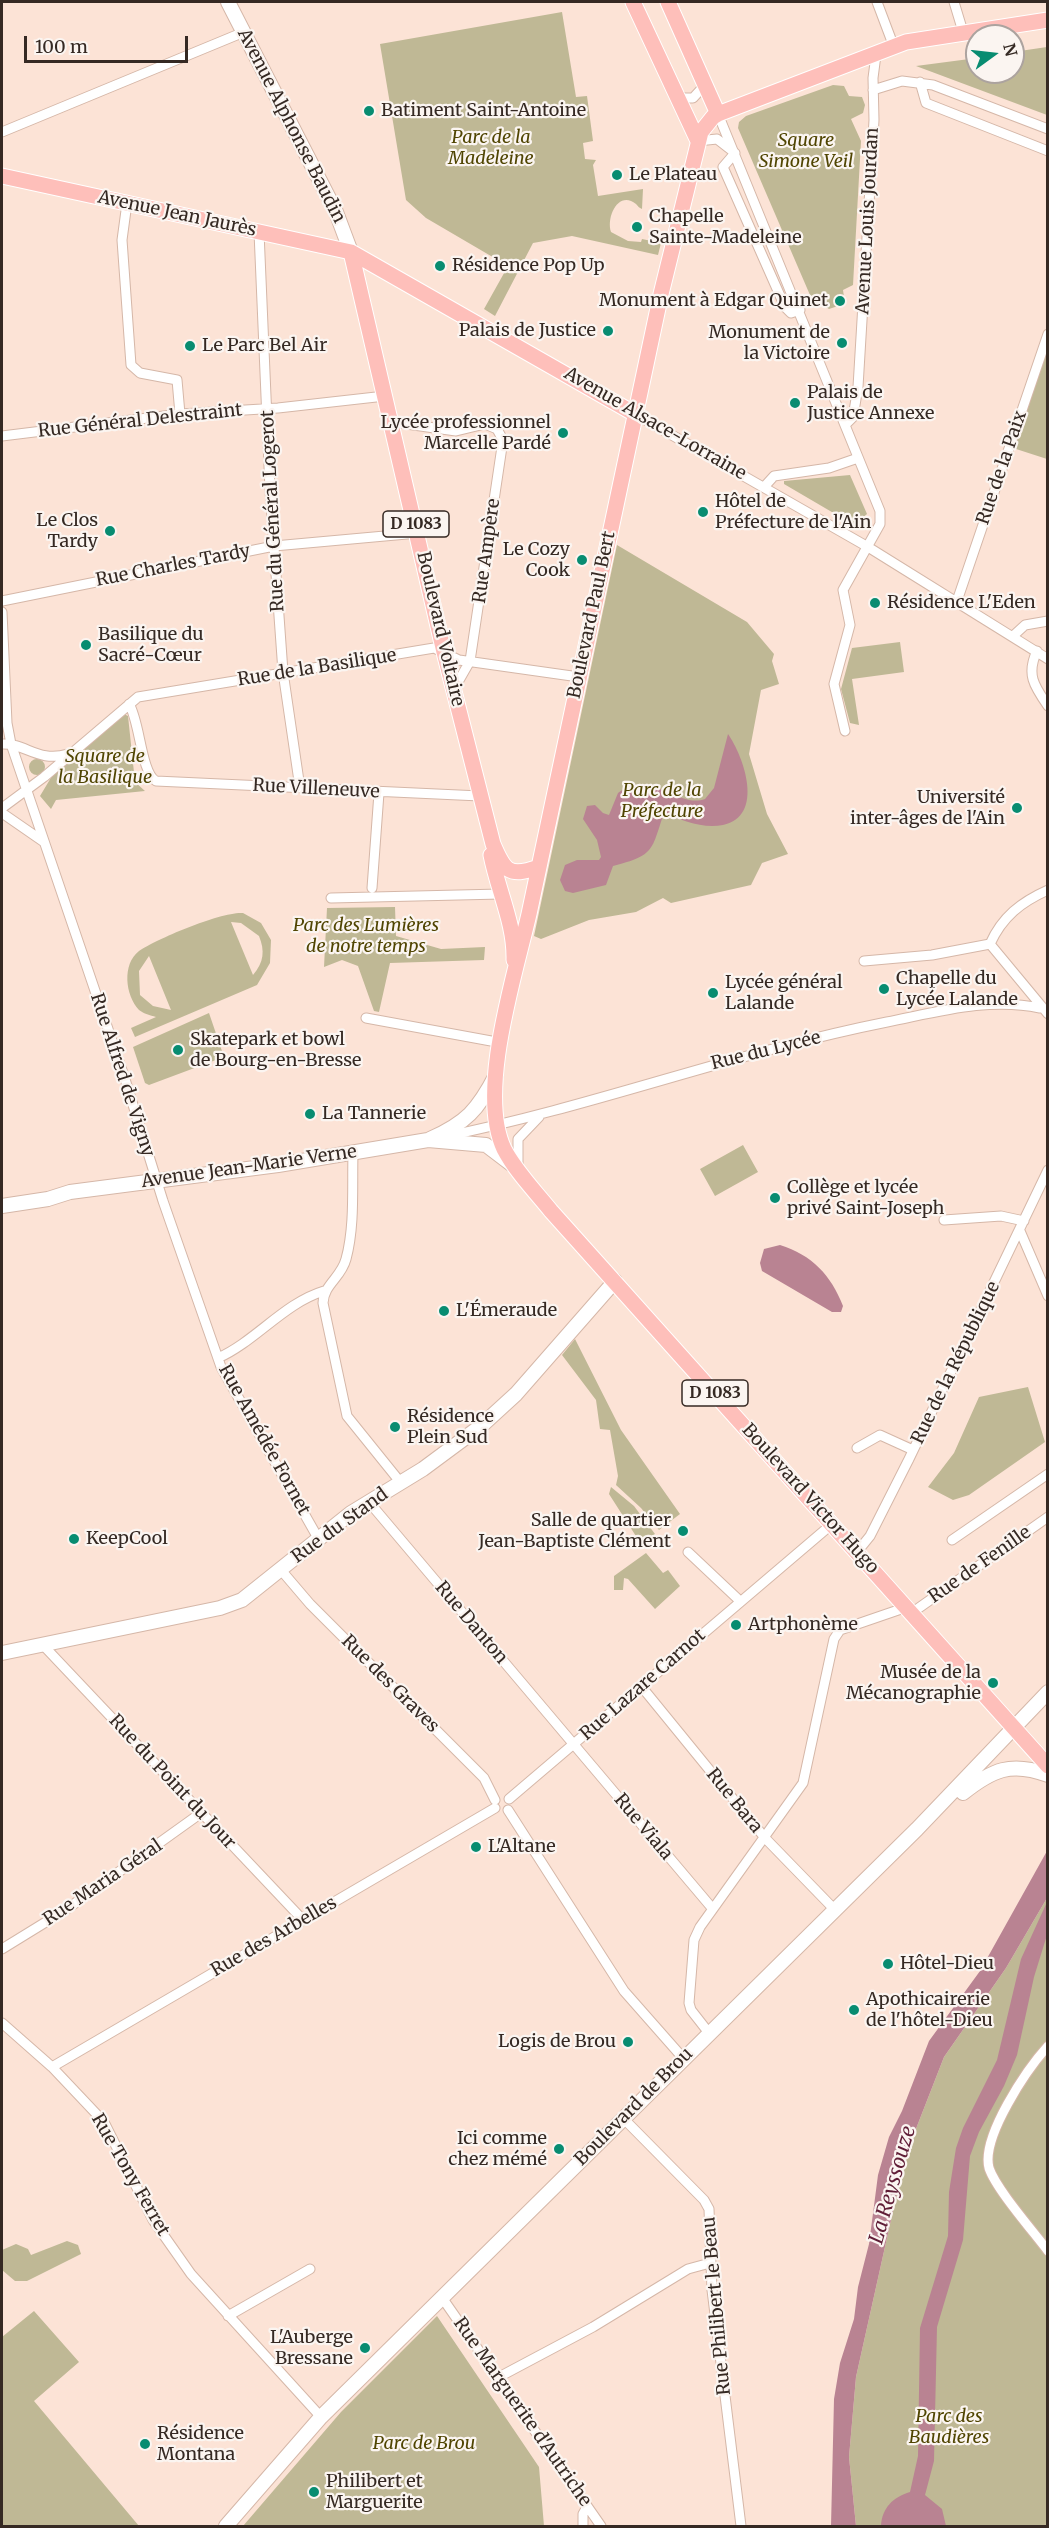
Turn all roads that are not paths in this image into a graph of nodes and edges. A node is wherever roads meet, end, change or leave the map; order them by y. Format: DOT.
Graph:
graph roads {
  1 [pos="228,2"];
  2 [pos="633,2"];
  3 [pos="668,2"];
  4 [pos="877,2"];
  5 [pos="954,2"];
  6 [pos="1047,20"];
  7 [pos="244,32"];
  8 [pos="964,35"];
  9 [pos="894,47"];
  10 [pos="876,55"];
  11 [pos="920,82"];
  12 [pos="705,85"];
  13 [pos="873,90"];
  14 [pos="676,94"];
  15 [pos="718,114"];
  16 [pos="1047,129"];
  17 [pos="2,132"];
  18 [pos="698,141"];
  19 [pos="1047,150"];
  20 [pos="735,153"];
  21 [pos="2,176"];
  22 [pos="127,203"];
  23 [pos="259,232"];
  24 [pos="351,252"];
  25 [pos="800,310"];
  26 [pos="1047,334"];
  27 [pos="386,396"];
  28 [pos="268,408"];
  29 [pos="180,414"];
  30 [pos="635,414"];
  31 [pos="392,422"];
  32 [pos="845,425"];
  33 [pos="2,436"];
  34 [pos="858,458"];
  35 [pos="764,487"];
  36 [pos="418,533"];
  37 [pos="274,546"];
  38 [pos="868,547"];
  39 [pos="2,601"];
  40 [pos="957,601"];
  41 [pos="2,612"];
  42 [pos="1047,621"];
  43 [pos="1013,636"];
  44 [pos="1037,651"];
  45 [pos="444,652"];
  46 [pos="1047,659"];
  47 [pos="470,662"];
  48 [pos="283,672"];
  49 [pos="579,677"];
  50 [pos="454,689"];
  51 [pos="129,704"];
  52 [pos="1047,706"];
  53 [pos="845,731"];
  54 [pos="6,744"];
  55 [pos="71,753"];
  56 [pos="300,788"];
  57 [pos="27,790"];
  58 [pos="379,793"];
  59 [pos="480,796"];
  60 [pos="2,808"];
  61 [pos="2,813"];
  62 [pos="44,842"];
  63 [pos="538,867"];
  64 [pos="372,888"];
  65 [pos="1047,890"];
  66 [pos="501,894"];
  67 [pos="331,898"];
  68 [pos="990,944"];
  69 [pos="864,961"];
  70 [pos="513,973"];
  71 [pos="1044,1011"];
  72 [pos="366,1018"];
  73 [pos="502,1043"];
  74 [pos="497,1074"];
  75 [pos="543,1114"];
  76 [pos="496,1126"];
  77 [pos="428,1140"];
  78 [pos="352,1153"];
  79 [pos="519,1172"];
  80 [pos="1047,1172"];
  81 [pos="156,1180"];
  82 [pos="2,1206"];
  83 [pos="944,1220"];
  84 [pos="1024,1221"];
  85 [pos="1020,1231"];
  86 [pos="615,1281"];
  87 [pos="324,1291"];
  88 [pos="1047,1296"];
  89 [pos="218,1358"];
  90 [pos="857,1448"];
  91 [pos="913,1450"];
  92 [pos="1047,1474"];
  93 [pos="400,1482"];
  94 [pos="369,1502"];
  95 [pos="1047,1517"];
  96 [pos="832,1524"];
  97 [pos="318,1538"];
  98 [pos="952,1540"];
  99 [pos="688,1552"];
  100 [pos="857,1552"];
  101 [pos="281,1570"];
  102 [pos="740,1601"];
  103 [pos="910,1610"];
  104 [pos="42,1644"];
  105 [pos="2,1653"];
  106 [pos="641,1686"];
  107 [pos="1047,1692"];
  108 [pos="1014,1730"];
  109 [pos="573,1745"];
  110 [pos="1047,1766"];
  111 [pos="1047,1775"];
  112 [pos="509,1798"];
  113 [pos="495,1804"];
  114 [pos="508,1810"];
  115 [pos="201,1813"];
  116 [pos="917,1829"];
  117 [pos="765,1838"];
  118 [pos="712,1908"];
  119 [pos="834,1910"];
  120 [pos="303,1920"];
  121 [pos="2,1949"];
  122 [pos="2,2023"];
  123 [pos="709,2033"];
  124 [pos="1047,2046"];
  125 [pos="683,2058"];
  126 [pos="52,2067"];
  127 [pos="623,2118"];
  128 [pos="1047,2251"];
  129 [pos="710,2263"];
  130 [pos="310,2269"];
  131 [pos="443,2299"];
  132 [pos="228,2316"];
  133 [pos="499,2378"];
  134 [pos="321,2417"];
  135 [pos="587,2506"];
  136 [pos="226,2526"];
  137 [pos="583,2526"];
  138 [pos="601,2526"];
  139 [pos="741,2526"];
  1 -- 7 [label="street, Avenue Alphonse Baudin"];
  2 -- 14 [label="main road"];
  3 -- 12 [label="main road"];
  4 -- 9 [label="street"];
  5 -- 8 [label="street"];
  6 -- 8 [label="main road"];
  7 -- 17 [label="street"];
  7 -- 24 [label="street, Avenue Alphonse Baudin"];
  8 -- 9 [label="main road"];
  9 -- 10 [label="main road"];
  10 -- 13 [label="street, Avenue Louis Jourdan"];
  10 -- 15 [label="main road"];
  11 -- 13 [label="street"];
  11 -- 16 [label="street"];
  11 -- 19 [label="street"];
  12 -- 14 [label="street"];
  12 -- 15 [label="main road"];
  13 -- 32 [label="street, Avenue Louis Jourdan"];
  14 -- 18 [label="main road"];
  15 -- 18 [label="main road, Boulevard Paul Bert"];
  15 -- 20 [label="street"];
  18 -- 20 [label="street"];
  18 -- 30 [label="main road, Boulevard Paul Bert"];
  20 -- 25 [label="street"];
  20 -- 25 [label="street"];
  21 -- 22 [label="main road, Avenue Jean Jaurès"];
  22 -- 23 [label="main road, Avenue Jean Jaurès"];
  22 -- 29 [label="street"];
  23 -- 24 [label="main road, Avenue Jean Jaurès"];
  23 -- 28 [label="street, Rue du Général Logerot"];
  24 -- 27 [label="main road, Boulevard Voltaire / D 1083"];
  24 -- 30 [label="main road, Avenue Alsace-Lorraine"];
  25 -- 32 [label="street"];
  26 -- 40 [label="street, Rue de la Paix"];
  27 -- 28 [label="street, Rue Général Delestraint"];
  27 -- 31 [label="main road, Boulevard Voltaire / D 1083"];
  28 -- 29 [label="street, Rue Général Delestraint"];
  28 -- 37 [label="street, Rue du Général Logerot"];
  29 -- 33 [label="street, Rue Général Delestraint"];
  30 -- 35 [label="street, Avenue Alsace-Lorraine"];
  30 -- 49 [label="main road, Boulevard Paul Bert"];
  31 -- 36 [label="main road, Boulevard Voltaire / D 1083"];
  31 -- 47 [label="street, Rue Ampère"];
  32 -- 34 [label="street"];
  34 -- 35 [label="street"];
  34 -- 38 [label="street"];
  35 -- 38 [label="street, Avenue Alsace-Lorraine"];
  36 -- 37 [label="street, Rue Charles Tardy"];
  36 -- 45 [label="main road, Boulevard Voltaire / D 1083"];
  37 -- 39 [label="street, Rue Charles Tardy"];
  37 -- 48 [label="street, Rue du Général Logerot"];
  38 -- 40 [label="street, Avenue Alsace-Lorraine"];
  38 -- 53 [label="street"];
  40 -- 43 [label="street, Avenue Alsace-Lorraine"];
  41 -- 54 [label="street, Rue Alfred de Vigny"];
  42 -- 43 [label="street"];
  43 -- 44 [label="street, Avenue Alsace-Lorraine"];
  44 -- 46 [label="street, Avenue Alsace-Lorraine"];
  44 -- 52 [label="street"];
  45 -- 47 [label="street, Rue de la Basilique"];
  45 -- 48 [label="street, Rue de la Basilique"];
  45 -- 50 [label="main road, Boulevard Voltaire / D 1083"];
  47 -- 49 [label="street, Rue de la Basilique"];
  47 -- 50 [label="street"];
  48 -- 51 [label="street, Rue de la Basilique"];
  48 -- 56 [label="street, Rue du Général Logerot"];
  49 -- 63 [label="main road, Boulevard Paul Bert"];
  50 -- 59 [label="main road, Boulevard Voltaire / D 1083"];
  51 -- 55 [label="street, Rue de la Basilique"];
  51 -- 56 [label="street, Rue Villeneuve"];
  54 -- 55 [label="street"];
  54 -- 57 [label="street, Rue Alfred de Vigny"];
  55 -- 57 [label="street, Rue de la Basilique"];
  56 -- 58 [label="street, Rue Villeneuve"];
  57 -- 60 [label="street, Rue de la Basilique"];
  57 -- 62 [label="street, Rue Alfred de Vigny"];
  58 -- 59 [label="street, Rue Villeneuve"];
  58 -- 64 [label="street"];
  59 -- 63 [label="main road, Boulevard Voltaire / D 1083"];
  59 -- 66 [label="main road, Boulevard Voltaire / D 1083"];
  61 -- 62 [label="street"];
  62 -- 81 [label="street, Rue Alfred de Vigny"];
  63 -- 70 [label="main road, Boulevard Paul Bert / D 1083"];
  65 -- 68 [label="street"];
  66 -- 67 [label="street"];
  66 -- 70 [label="main road, Boulevard Voltaire / D 1083"];
  68 -- 69 [label="street"];
  68 -- 71 [label="street"];
  70 -- 73 [label="main road, Boulevard Paul Bert / D 1083"];
  71 -- 75 [label="street, Rue du Lycée"];
  72 -- 73 [label="street"];
  73 -- 74 [label="main road, Boulevard Paul Bert / D 1083"];
  74 -- 76 [label="main road, Boulevard Paul Bert / D 1083"];
  74 -- 77 [label="street"];
  75 -- 76 [label="street, Rue du Lycée"];
  75 -- 79 [label="street"];
  76 -- 77 [label="street, Avenue Jean-Marie Verne"];
  76 -- 79 [label="main road, Boulevard Victor Hugo / D 1083"];
  77 -- 78 [label="street, Avenue Jean-Marie Verne"];
  77 -- 79 [label="street"];
  78 -- 81 [label="street, Avenue Jean-Marie Verne"];
  78 -- 87 [label="street"];
  79 -- 86 [label="main road, Boulevard Victor Hugo / D 1083"];
  80 -- 84 [label="street, Rue de la République"];
  81 -- 82 [label="street, Avenue Jean-Marie Verne"];
  81 -- 89 [label="street, Rue Alfred de Vigny"];
  83 -- 84 [label="street"];
  84 -- 85 [label="street, Rue de la République"];
  85 -- 88 [label="street"];
  85 -- 91 [label="street, Rue de la République"];
  86 -- 93 [label="street, Rue du Stand"];
  86 -- 96 [label="main road, Boulevard Victor Hugo / D 1083"];
  87 -- 89 [label="street, Rue Amédée Fornet"];
  87 -- 93 [label="street"];
  89 -- 97 [label="street, Rue Amédée Fornet"];
  90 -- 91 [label="street"];
  91 -- 100 [label="street, Rue de la République"];
  92 -- 98 [label="street"];
  93 -- 94 [label="street, Rue du Stand"];
  94 -- 97 [label="street, Rue du Stand"];
  94 -- 109 [label="street, Rue Danton"];
  95 -- 103 [label="street, Rue de Fenille"];
  96 -- 100 [label="main road, Boulevard Victor Hugo / D 1083"];
  96 -- 102 [label="street, Rue Lazare Carnot"];
  97 -- 101 [label="street, Rue du Stand"];
  99 -- 102 [label="street"];
  100 -- 103 [label="main road, Boulevard Victor Hugo / D 1083"];
  101 -- 104 [label="street, Rue du Stand"];
  101 -- 113 [label="street, Rue des Graves"];
  102 -- 106 [label="street, Rue Lazare Carnot"];
  103 -- 108 [label="main road, Boulevard Victor Hugo / D 1083"];
  103 -- 117 [label="street, Rue de Fenille"];
  104 -- 105 [label="street, Rue du Stand"];
  104 -- 115 [label="street, Rue du Point du Jour"];
  106 -- 109 [label="street, Rue Lazare Carnot"];
  106 -- 117 [label="street, Rue Bara"];
  107 -- 108 [label="street, Boulevard de Brou"];
  108 -- 110 [label="main road, D 1083"];
  108 -- 116 [label="street, Boulevard de Brou"];
  109 -- 112 [label="street, Rue Lazare Carnot"];
  109 -- 118 [label="street, Rue Viala"];
  111 -- 116 [label="street"];
  112 -- 113 [label="street"];
  112 -- 114 [label="street"];
  113 -- 114 [label="street"];
  113 -- 120 [label="street, Rue des Arbelles"];
  114 -- 125 [label="street"];
  115 -- 120 [label="street, Rue du Point du Jour"];
  115 -- 121 [label="street, Rue Maria Géral"];
  116 -- 119 [label="street, Boulevard de Brou"];
  117 -- 118 [label="street, Rue de Fenille"];
  117 -- 119 [label="street, Rue Bara"];
  118 -- 123 [label="street, Rue de Fenille"];
  119 -- 123 [label="street, Boulevard de Brou"];
  120 -- 126 [label="street, Rue des Arbelles"];
  122 -- 126 [label="street, Rue Tony Ferret"];
  123 -- 125 [label="street, Boulevard de Brou"];
  124 -- 128 [label="street"];
  125 -- 127 [label="street, Boulevard de Brou"];
  126 -- 132 [label="street, Rue Tony Ferret"];
  127 -- 129 [label="street, Rue Philibert le Beau"];
  127 -- 131 [label="street, Boulevard de Brou"];
  129 -- 133 [label="street"];
  129 -- 139 [label="street, Rue Philibert le Beau"];
  130 -- 132 [label="street"];
  131 -- 133 [label="street, Rue Marguerite d'Autriche"];
  131 -- 134 [label="street, Boulevard de Brou"];
  132 -- 134 [label="street, Rue Tony Ferret"];
  133 -- 135 [label="street, Rue Marguerite d'Autriche"];
  134 -- 136 [label="street, Boulevard de Brou"];
  135 -- 137 [label="street"];
  135 -- 138 [label="street, Rue Marguerite d'Autriche"];
}
